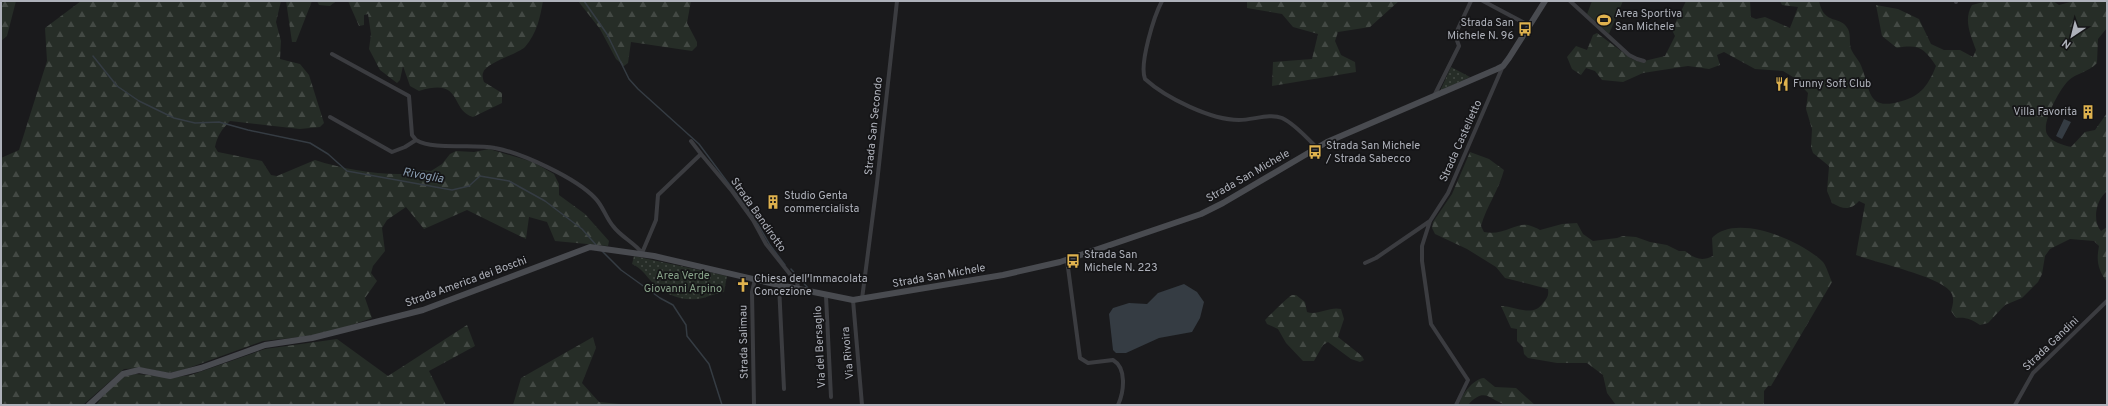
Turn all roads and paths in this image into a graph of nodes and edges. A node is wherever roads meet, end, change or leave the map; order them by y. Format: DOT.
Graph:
graph roads {
  1 [pos="897,1"];
  2 [pos="1162,1"];
  3 [pos="1471,1"];
  4 [pos="1483,1"];
  5 [pos="1545,1"];
  6 [pos="1570,1"];
  7 [pos="1530,26"];
  8 [pos="332,54"];
  9 [pos="1644,61"];
  10 [pos="1503,66"];
  11 [pos="1434,96"];
  12 [pos="330,117"];
  13 [pos="416,140"];
  14 [pos="690,141"];
  15 [pos="1317,148"];
  16 [pos="701,154"];
  17 [pos="1430,221"];
  18 [pos="642,253"];
  19 [pos="1067,260"];
  20 [pos="1365,263"];
  21 [pos="755,280"];
  22 [pos="779,285"];
  23 [pos="799,290"];
  24 [pos="826,296"];
  25 [pos="853,300"];
  26 [pos="862,300"];
  27 [pos="2107,301"];
  28 [pos="784,389"];
  29 [pos="832,397"];
  30 [pos="89,405"];
  31 [pos="754,405"];
  32 [pos="862,405"];
  33 [pos="1118,405"];
  34 [pos="1456,405"];
  35 [pos="2015,405"];
  1 -- 26 [label="street, Strada San Secondo"];
  2 -- 15 [label="street"];
  3 -- 11 [label="street"];
  4 -- 7 [label="street"];
  5 -- 7 [label="street"];
  6 -- 9 [label="street"];
  7 -- 10 [label="street"];
  8 -- 13 [label="street"];
  10 -- 11 [label="street, Strada San Michele"];
  10 -- 17 [label="street, Strada Castelletto"];
  11 -- 15 [label="street, Strada San Michele"];
  12 -- 13 [label="street"];
  13 -- 18 [label="street"];
  14 -- 16 [label="street, Strada Bandirotto"];
  15 -- 19 [label="street, Strada San Michele"];
  16 -- 18 [label="street"];
  16 -- 23 [label="street, Strada Bandirotto"];
  17 -- 20 [label="street, Strada Castelletto"];
  17 -- 34 [label="street, Strada Castelletto"];
  18 -- 21 [label="street, Strada America dei Boschi"];
  18 -- 30 [label="street, Strada America dei Boschi"];
  19 -- 26 [label="street, Strada San Michele"];
  19 -- 33 [label="street"];
  21 -- 22 [label="street, Strada America dei Boschi"];
  21 -- 31 [label="street, Strada Salimau"];
  22 -- 23 [label="street, Strada America dei Boschi"];
  22 -- 28 [label="street"];
  23 -- 24 [label="street, Strada America dei Boschi"];
  24 -- 25 [label="street, Strada America dei Boschi"];
  24 -- 29 [label="street, Via del Bersaglio"];
  25 -- 26 [label="street, Strada America dei Boschi"];
  25 -- 32 [label="street, Via Rivoira"];
  27 -- 35 [label="street, Strada Gandini"];
}
